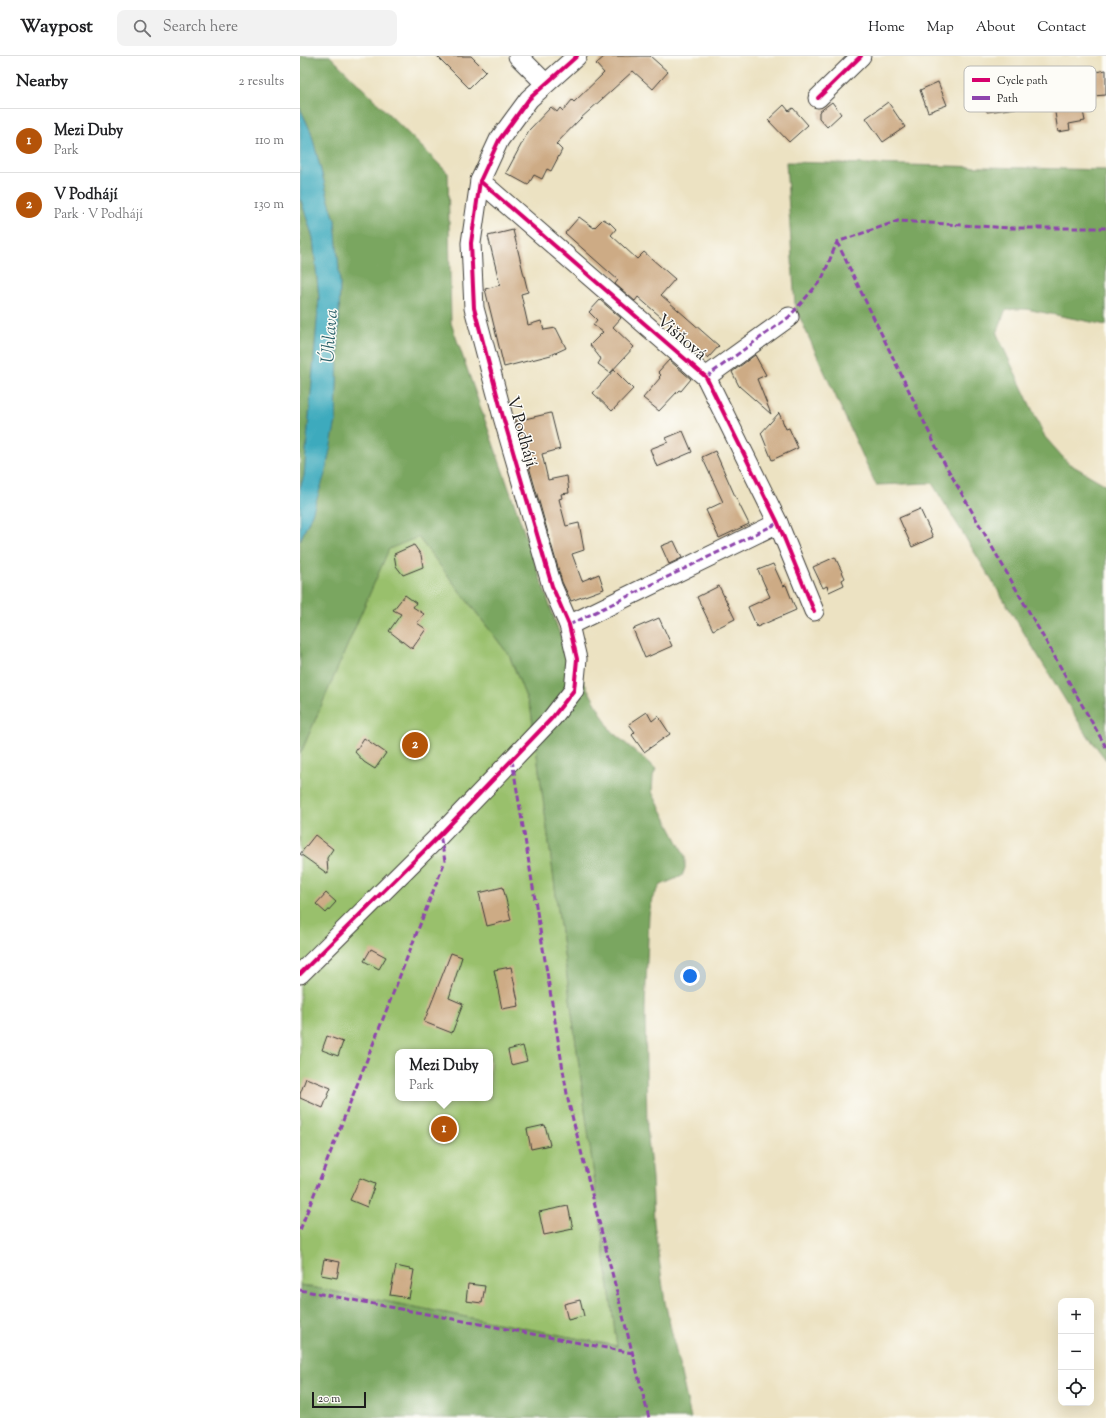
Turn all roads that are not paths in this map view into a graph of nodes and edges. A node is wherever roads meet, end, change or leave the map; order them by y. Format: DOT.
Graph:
graph roads {
  1 [pos="518,56"];
  2 [pos="577,56"];
  3 [pos="861,56"];
  4 [pos="545,83"];
  5 [pos="818,98"];
  6 [pos="480,181"];
  7 [pos="789,317"];
  8 [pos="706,377"];
  9 [pos="778,523"];
  10 [pos="814,611"];
  11 [pos="569,625"];
  12 [pos="300,974"];
  1 -- 4 [label="street"];
  2 -- 4 [label="street, V Podhájí"];
  3 -- 5 [label="street"];
  4 -- 6 [label="street, V Podhájí"];
  6 -- 8 [label="street, Višňová"];
  6 -- 11 [label="street, V Podhájí"];
  7 -- 8 [label="street"];
  8 -- 9 [label="street, Višňová"];
  9 -- 10 [label="street, Višňová"];
  9 -- 11 [label="street"];
  11 -- 12 [label="street, V Podhájí"];
}
